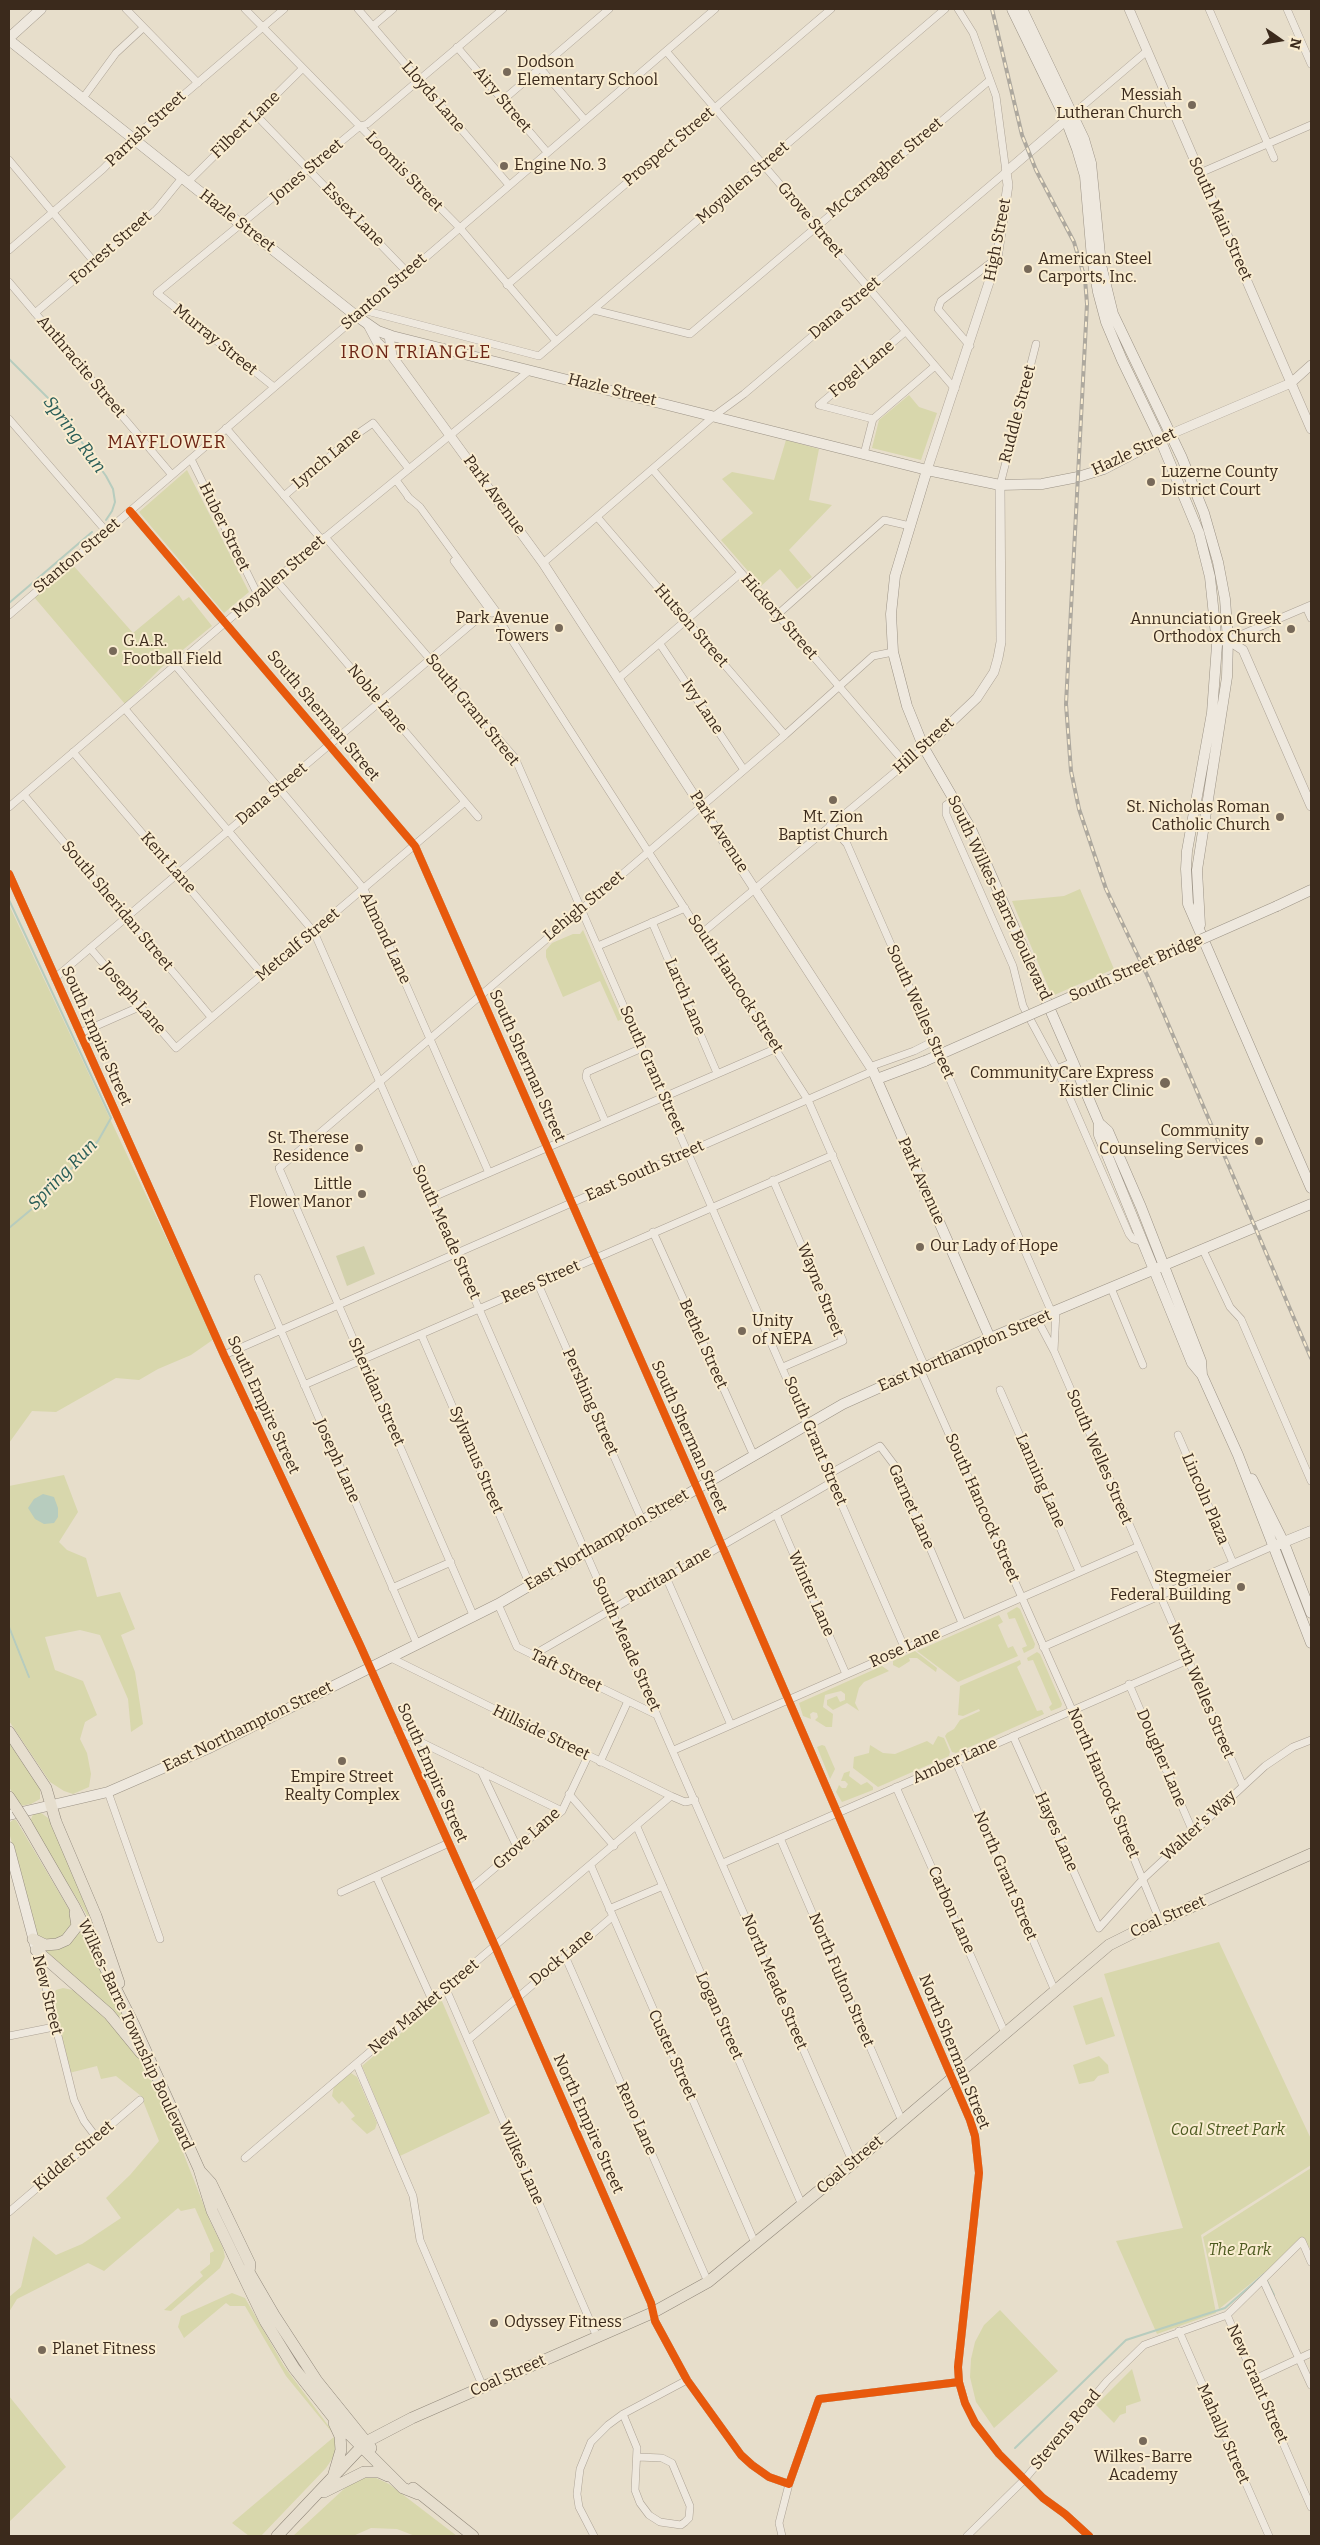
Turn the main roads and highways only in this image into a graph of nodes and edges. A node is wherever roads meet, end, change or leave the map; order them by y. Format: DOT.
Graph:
graph roads {
  1 [pos="41,9"];
  2 [pos="1012,9"];
  3 [pos="1022,9"];
  4 [pos="9,39"];
  5 [pos="1070,117"];
  6 [pos="1171,434"];
  7 [pos="1160,439"];
  8 [pos="927,470"];
  9 [pos="1311,890"];
  10 [pos="1200,928"];
  11 [pos="874,1072"];
  12 [pos="1099,1123"];
  13 [pos="1311,1188"];
  14 [pos="1311,1204"];
  15 [pos="1164,1266"];
  16 [pos="1154,1270"];
  17 [pos="990,1338"];
  18 [pos="1202,1375"];
  19 [pos="1238,1454"];
  20 [pos="1311,1531"];
  21 [pos="1284,1543"];
  22 [pos="1274,1546"];
  23 [pos="1311,1613"];
  24 [pos="1311,1643"];
  25 [pos="9,1732"];
  26 [pos="9,1797"];
  27 [pos="51,1804"];
  28 [pos="13,1812"];
  29 [pos="9,1847"];
  30 [pos="1311,1854"];
  31 [pos="74,1906"];
  32 [pos="34,1944"];
  33 [pos="134,2025"];
  34 [pos="159,2084"];
  35 [pos="199,2169"];
  36 [pos="329,2413"];
  37 [pos="364,2445"];
  38 [pos="333,2478"];
  39 [pos="392,2478"];
  40 [pos="418,2494"];
  41 [pos="312,2499"];
  42 [pos="277,2536"];
  43 [pos="472,2536"];
  1 -- 4 [label="main road"];
  2 -- 5 [label="main road"];
  3 -- 5 [label="main road"];
  4 -- 8 [label="main road, Hazle Street"];
  5 -- 6 [label="main road"];
  5 -- 7 [label="main road"];
  6 -- 7 [label="main road, Hazle Street"];
  6 -- 10 [label="main road"];
  7 -- 8 [label="main road, Hazle Street"];
  7 -- 10 [label="main road"];
  8 -- 12 [label="main road, South Wilkes-Barre Boulevard"];
  9 -- 11 [label="main road, South Street Bridge, bridge"];
  10 -- 13 [label="main road"];
  11 -- 17 [label="main road, Park Avenue"];
  12 -- 15 [label="main road, South Wilkes-Barre Boulevard"];
  12 -- 16 [label="main road, South Wilkes-Barre Boulevard"];
  14 -- 15 [label="main road, East Northampton Street"];
  15 -- 16 [label="main road, East Northampton Street"];
  15 -- 18 [label="main road, South Wilkes-Barre Boulevard"];
  16 -- 17 [label="main road, East Northampton Street"];
  16 -- 18 [label="main road, South Wilkes-Barre Boulevard"];
  17 -- 27 [label="main road, East Northampton Street"];
  18 -- 19 [label="main road, South Wilkes-Barre Boulevard"];
  19 -- 21 [label="main road, South Wilkes-Barre Boulevard"];
  19 -- 22 [label="main road, South Wilkes-Barre Boulevard"];
  20 -- 21 [label="main road"];
  21 -- 22 [label="main road"];
  21 -- 23 [label="main road, South Wilkes-Barre Boulevard"];
  22 -- 24 [label="main road, South Wilkes-Barre Boulevard"];
  25 -- 27 [label="main road"];
  26 -- 28 [label="main road, Wilkes-Barre Township Boulevard"];
  27 -- 28 [label="main road, East Northampton Street"];
  27 -- 33 [label="main road"];
  28 -- 31 [label="main road, Wilkes-Barre Township Boulevard, bridge"];
  29 -- 32 [label="main road, New Street"];
  30 -- 37 [label="main road, Coal Street"];
  31 -- 32 [label="main road"];
  31 -- 33 [label="main road, Wilkes-Barre Township Boulevard"];
  32 -- 34 [label="main road"];
  33 -- 34 [label="main road, Wilkes-Barre Township Boulevard"];
  34 -- 35 [label="main road, Wilkes-Barre Township Boulevard"];
  35 -- 36 [label="main road, Wilkes-Barre Township Boulevard"];
  35 -- 37 [label="main road, Wilkes-Barre Township Boulevard"];
  36 -- 37 [label="main road, Wilkes-Barre Township Boulevard"];
  36 -- 38 [label="main road"];
  37 -- 38 [label="main road"];
  37 -- 39 [label="main road, Wilkes-Barre Township Boulevard"];
  37 -- 40 [label="main road, Wilkes-Barre Township Boulevard"];
  38 -- 41 [label="main road"];
  39 -- 40 [label="main road, Wilkes-Barre Township Boulevard"];
  39 -- 41 [label="main road"];
  40 -- 43 [label="main road, Wilkes-Barre Township Boulevard"];
  41 -- 42 [label="main road"];
}
